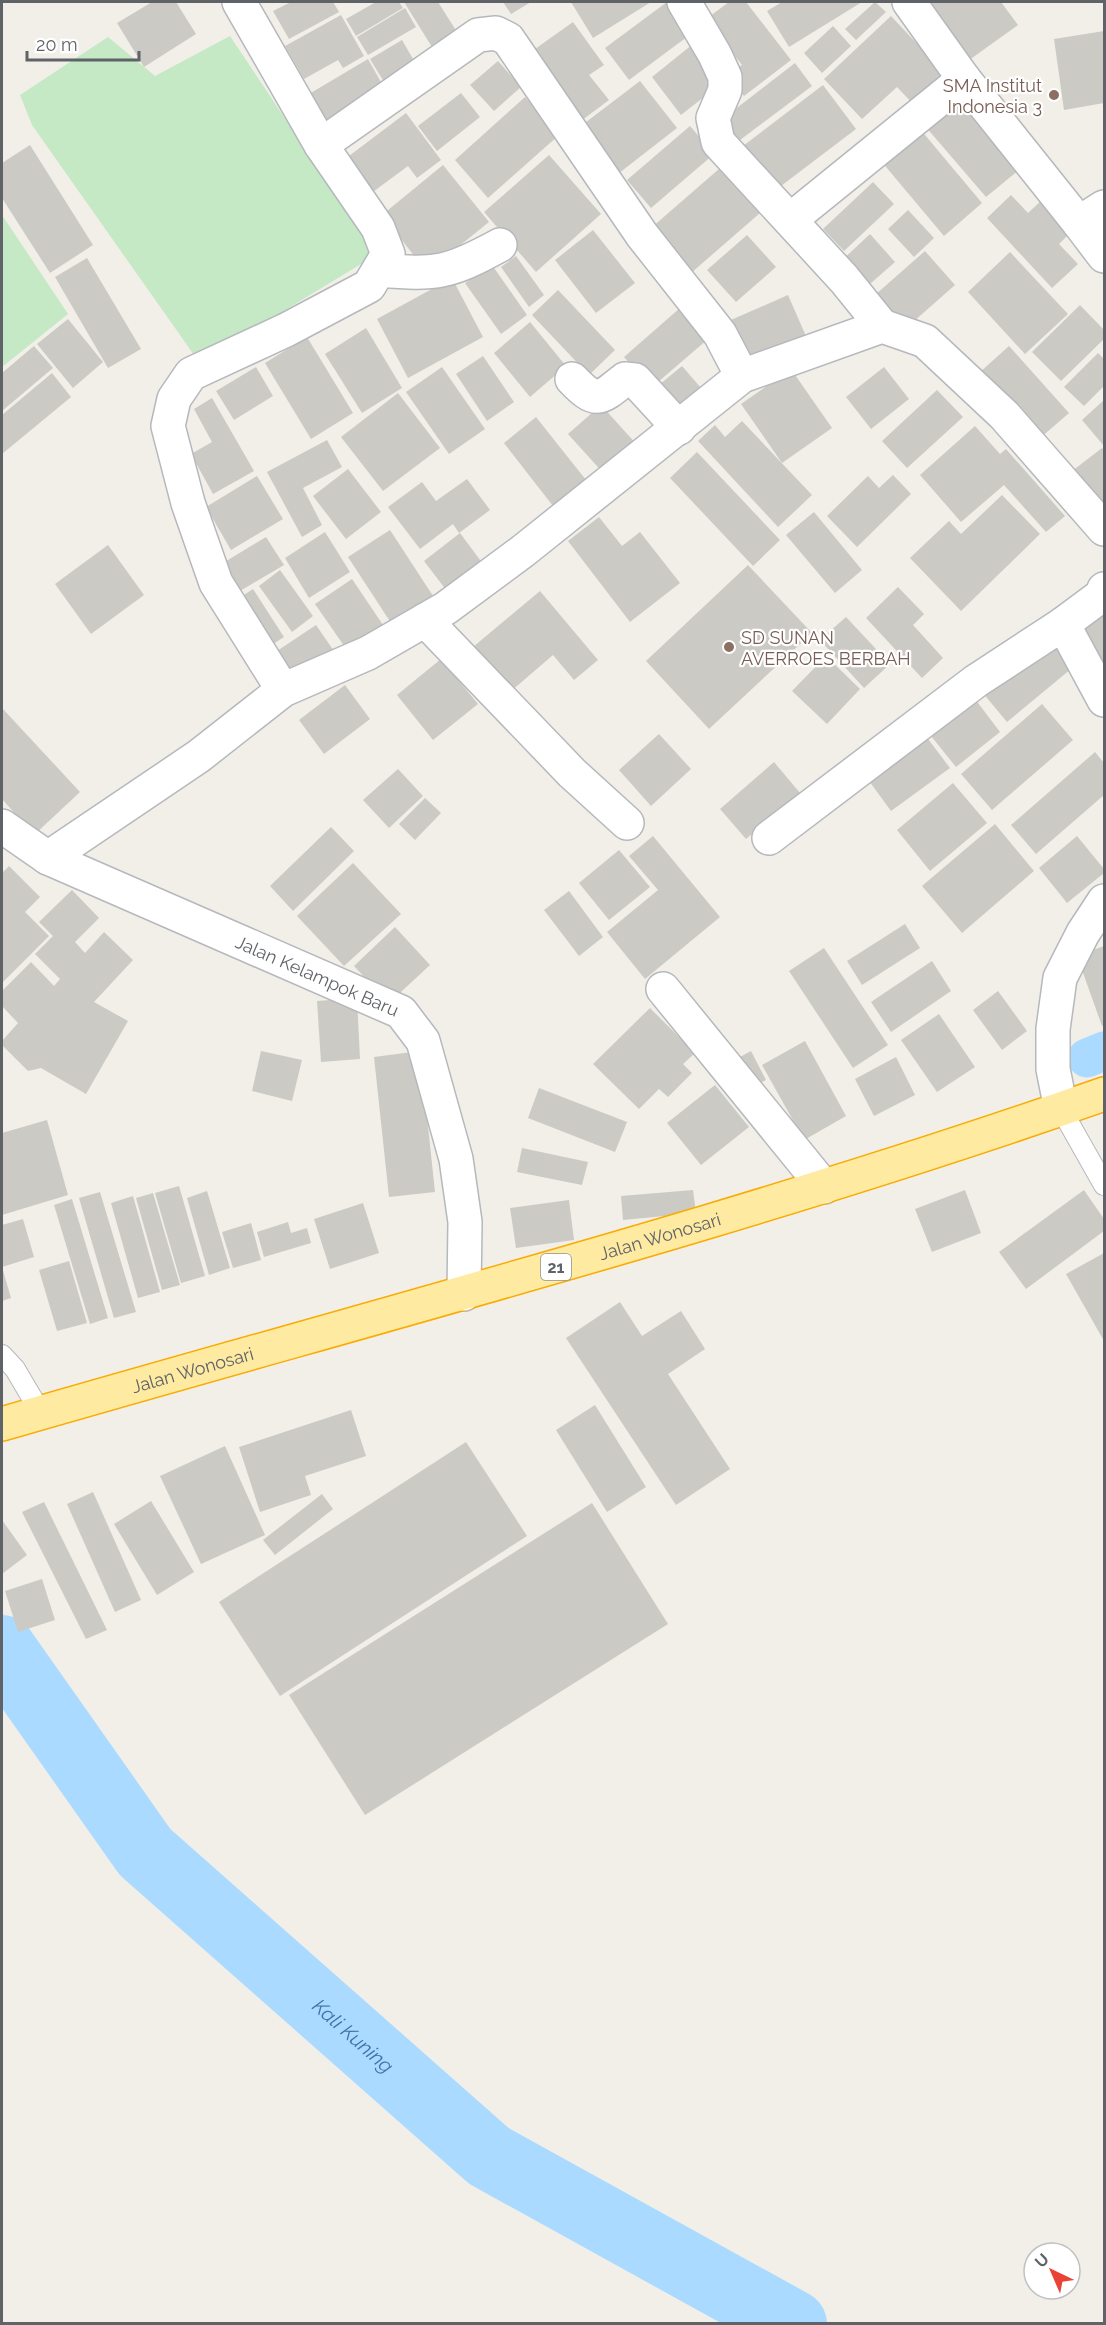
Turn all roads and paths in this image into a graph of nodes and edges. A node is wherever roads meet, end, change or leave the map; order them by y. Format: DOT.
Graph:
graph roads {
  1 [pos="239,2"];
  2 [pos="684,2"];
  3 [pos="909,2"];
  4 [pos="964,80"];
  5 [pos="321,145"];
  6 [pos="1091,215"];
  7 [pos="790,220"];
  8 [pos="500,245"];
  9 [pos="1104,256"];
  10 [pos="379,270"];
  11 [pos="882,326"];
  12 [pos="742,376"];
  13 [pos="572,379"];
  14 [pos="679,428"];
  15 [pos="1104,529"];
  16 [pos="1104,589"];
  17 [pos="425,620"];
  18 [pos="1063,624"];
  19 [pos="283,690"];
  20 [pos="1104,700"];
  21 [pos="627,823"];
  22 [pos="2,826"];
  23 [pos="769,838"];
  24 [pos="48,858"];
  25 [pos="1104,901"];
  26 [pos="663,989"];
  27 [pos="1104,1094"];
  28 [pos="1061,1109"];
  29 [pos="1104,1185"];
  30 [pos="824,1187"];
  31 [pos="464,1294"];
  32 [pos="2,1355"];
  33 [pos="41,1413"];
  34 [pos="2,1424"];
  1 -- 5 [label="street"];
  2 -- 7 [label="street"];
  3 -- 4 [label="street"];
  4 -- 6 [label="street"];
  4 -- 7 [label="street"];
  5 -- 10 [label="street"];
  5 -- 12 [label="street"];
  6 -- 9 [label="street"];
  7 -- 11 [label="street"];
  8 -- 10 [label="street"];
  10 -- 19 [label="street"];
  11 -- 12 [label="street"];
  11 -- 15 [label="street"];
  12 -- 14 [label="street"];
  13 -- 14 [label="street"];
  14 -- 17 [label="street"];
  16 -- 18 [label="street"];
  17 -- 19 [label="street"];
  17 -- 21 [label="street"];
  18 -- 20 [label="street"];
  18 -- 23 [label="street"];
  19 -- 24 [label="street"];
  22 -- 24 [label="street, Jalan Kelampok Baru"];
  24 -- 31 [label="street, Jalan Kelampok Baru"];
  25 -- 28 [label="street"];
  26 -- 30 [label="street"];
  27 -- 28 [label="highway, Jalan Wonosari / 21"];
  28 -- 29 [label="lane"];
  28 -- 30 [label="highway, Jalan Wonosari / 21"];
  30 -- 31 [label="highway, Jalan Wonosari / 21"];
  31 -- 33 [label="highway, Jalan Wonosari / 21"];
  32 -- 33 [label="lane"];
  33 -- 34 [label="highway, Jalan Wonosari / 21"];
}
